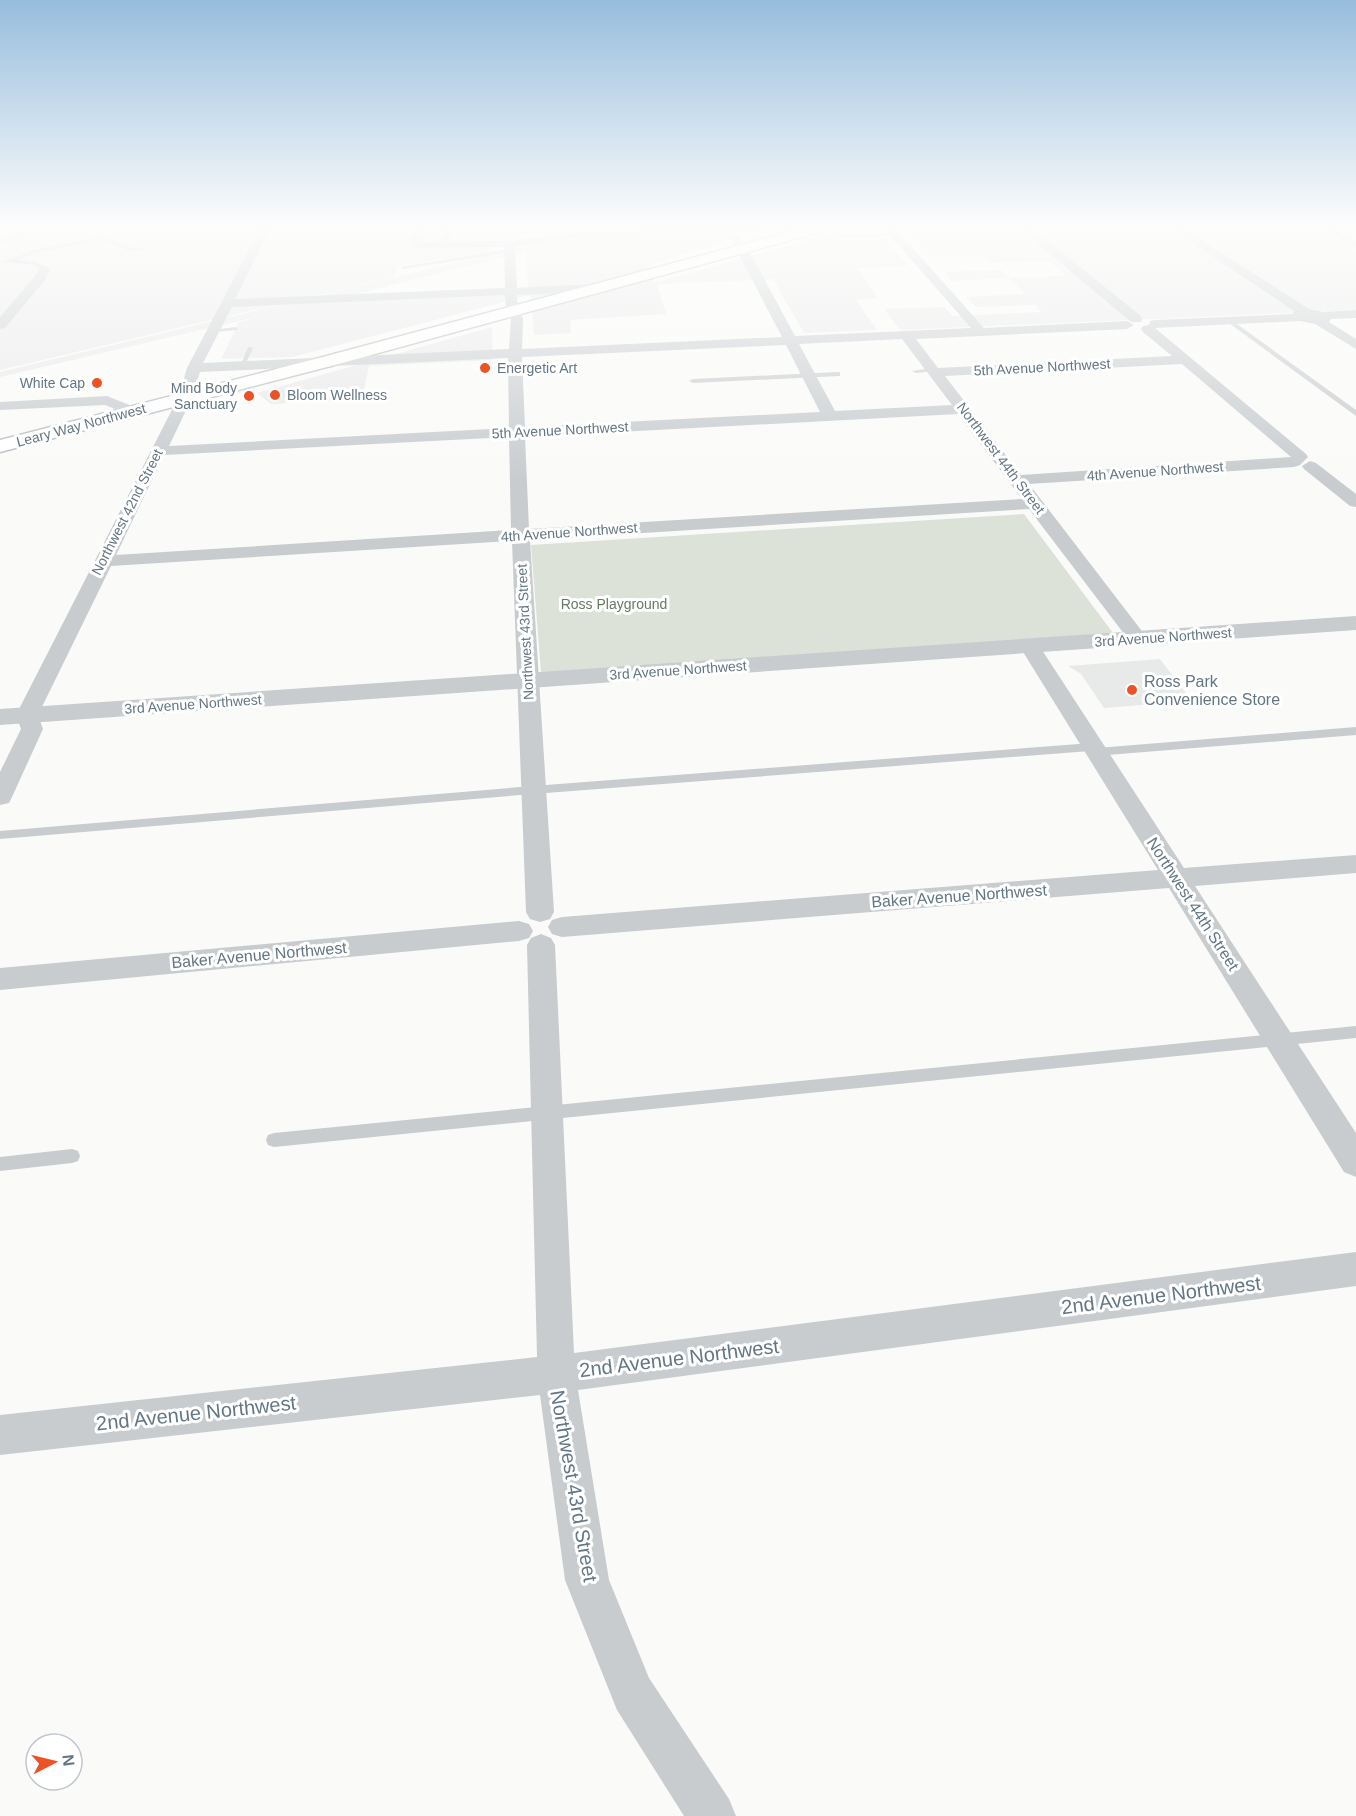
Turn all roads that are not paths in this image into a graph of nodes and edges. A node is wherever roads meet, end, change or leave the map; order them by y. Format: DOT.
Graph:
graph roads {
  1 [pos="223,312"];
  2 [pos="513,312"];
  3 [pos="531,312"];
  4 [pos="774,312"];
  5 [pos="963,312"];
  6 [pos="1120,312"];
  7 [pos="1299,312"];
  8 [pos="1302,314"];
  9 [pos="1356,314"];
  10 [pos="514,318"];
  11 [pos="1321,318"];
  12 [pos="1228,320"];
  13 [pos="1132,322"];
  14 [pos="1152,326"];
  15 [pos="236,329"];
  16 [pos="214,330"];
  17 [pos="981,332"];
  18 [pos="906,335"];
  19 [pos="789,341"];
  20 [pos="1356,345"];
  21 [pos="250,348"];
  22 [pos="515,353"];
  23 [pos="1185,360"];
  24 [pos="325,362"];
  25 [pos="242,366"];
  26 [pos="194,368"];
  27 [pos="928,371"];
  28 [pos="837,375"];
  29 [pos="808,376"];
  30 [pos="693,381"];
  31 [pos="185,398"];
  32 [pos="0,406"];
  33 [pos="963,409"];
  34 [pos="132,411"];
  35 [pos="1356,414"];
  36 [pos="830,416"];
  37 [pos="517,432"];
  38 [pos="0,446"];
  39 [pos="158,451"];
  40 [pos="1301,462"];
  41 [pos="1017,480"];
  42 [pos="1356,502"];
  43 [pos="1035,503"];
  44 [pos="520,535"];
  45 [pos="103,561"];
  46 [pos="1356,622"];
  47 [pos="1138,639"];
  48 [pos="1030,647"];
  49 [pos="528,680"];
  50 [pos="27,715"];
  51 [pos="0,717"];
  52 [pos="1356,730"];
  53 [pos="1093,749"];
  54 [pos="533,790"];
  55 [pos="0,797"];
  56 [pos="0,835"];
  57 [pos="1356,864"];
  58 [pos="1178,879"];
  59 [pos="541,929"];
  60 [pos="0,979"];
  61 [pos="1356,1032"];
  62 [pos="1279,1039"];
  63 [pos="548,1114"];
  64 [pos="274,1140"];
  65 [pos="72,1156"];
  66 [pos="1356,1162"];
  67 [pos="0,1164"];
  68 [pos="1356,1269"];
  69 [pos="556,1374"];
  70 [pos="0,1435"];
  71 [pos="712,1816"];
  1 -- 16 [label="street, Northwest 42nd Street"];
  2 -- 10 [label="street, Northwest 43rd Street"];
  3 -- 10 [label="main road, Leary Way Northwest"];
  4 -- 19 [label="street"];
  5 -- 17 [label="street"];
  6 -- 13 [label="street"];
  7 -- 8 [label="street"];
  8 -- 11 [label="street"];
  8 -- 12 [label="street"];
  9 -- 11 [label="street"];
  10 -- 22 [label="street, Northwest 43rd Street"];
  10 -- 24 [label="main road, Leary Way Northwest"];
  11 -- 20 [label="street"];
  12 -- 14 [label="street"];
  12 -- 35 [label="lane"];
  13 -- 14 [label="street"];
  13 -- 17 [label="street"];
  14 -- 23 [label="street"];
  15 -- 16 [label="lane"];
  16 -- 26 [label="street, Northwest 42nd Street"];
  17 -- 18 [label="street"];
  18 -- 19 [label="street"];
  18 -- 27 [label="street, Northwest 44th Street"];
  19 -- 22 [label="street"];
  19 -- 29 [label="street"];
  21 -- 25 [label="lane"];
  22 -- 24 [label="street"];
  22 -- 37 [label="street, Northwest 43rd Street"];
  23 -- 27 [label="street, 5th Avenue Northwest"];
  23 -- 40 [label="street"];
  24 -- 25 [label="street"];
  24 -- 31 [label="main road, Leary Way Northwest"];
  25 -- 26 [label="street"];
  26 -- 31 [label="street, Northwest 42nd Street"];
  27 -- 33 [label="street, Northwest 44th Street"];
  28 -- 29 [label="lane"];
  29 -- 30 [label="lane"];
  29 -- 36 [label="street"];
  31 -- 34 [label="main road, Leary Way Northwest"];
  31 -- 39 [label="street, Northwest 42nd Street"];
  32 -- 34 [label="street"];
  33 -- 36 [label="street, 5th Avenue Northwest"];
  33 -- 41 [label="street, Northwest 44th Street"];
  34 -- 38 [label="main road, Leary Way Northwest"];
  36 -- 37 [label="street, 5th Avenue Northwest"];
  37 -- 39 [label="street, 5th Avenue Northwest"];
  37 -- 44 [label="street, Northwest 43rd Street"];
  39 -- 45 [label="street, Northwest 42nd Street"];
  40 -- 41 [label="street, 4th Avenue Northwest"];
  40 -- 42 [label="street"];
  41 -- 43 [label="street, Northwest 44th Street"];
  43 -- 44 [label="street, 4th Avenue Northwest"];
  43 -- 47 [label="street, Northwest 44th Street"];
  44 -- 45 [label="street, 4th Avenue Northwest"];
  44 -- 49 [label="street, Northwest 43rd Street"];
  45 -- 50 [label="street, Northwest 42nd Street"];
  46 -- 47 [label="street, 3rd Avenue Northwest"];
  47 -- 48 [label="street, 3rd Avenue Northwest"];
  48 -- 49 [label="street, 3rd Avenue Northwest"];
  48 -- 53 [label="street, Northwest 44th Street"];
  49 -- 50 [label="street, 3rd Avenue Northwest"];
  49 -- 54 [label="street, Northwest 43rd Street"];
  50 -- 51 [label="street, 3rd Avenue Northwest"];
  50 -- 55 [label="street, Northwest 42nd Street"];
  52 -- 53 [label="lane"];
  53 -- 54 [label="lane"];
  53 -- 58 [label="street, Northwest 44th Street"];
  54 -- 56 [label="lane"];
  54 -- 59 [label="street, Northwest 43rd Street"];
  57 -- 58 [label="street, Baker Avenue Northwest"];
  58 -- 59 [label="street, Baker Avenue Northwest"];
  58 -- 62 [label="street, Northwest 44th Street"];
  59 -- 60 [label="street, Baker Avenue Northwest"];
  59 -- 63 [label="street, Northwest 43rd Street"];
  61 -- 62 [label="lane"];
  62 -- 63 [label="lane"];
  62 -- 66 [label="street, Northwest 44th Street"];
  63 -- 64 [label="lane"];
  63 -- 69 [label="street, Northwest 43rd Street"];
  65 -- 67 [label="lane"];
  68 -- 69 [label="street, 2nd Avenue Northwest"];
  69 -- 70 [label="street, 2nd Avenue Northwest"];
  69 -- 71 [label="street, Northwest 43rd Street"];
}
